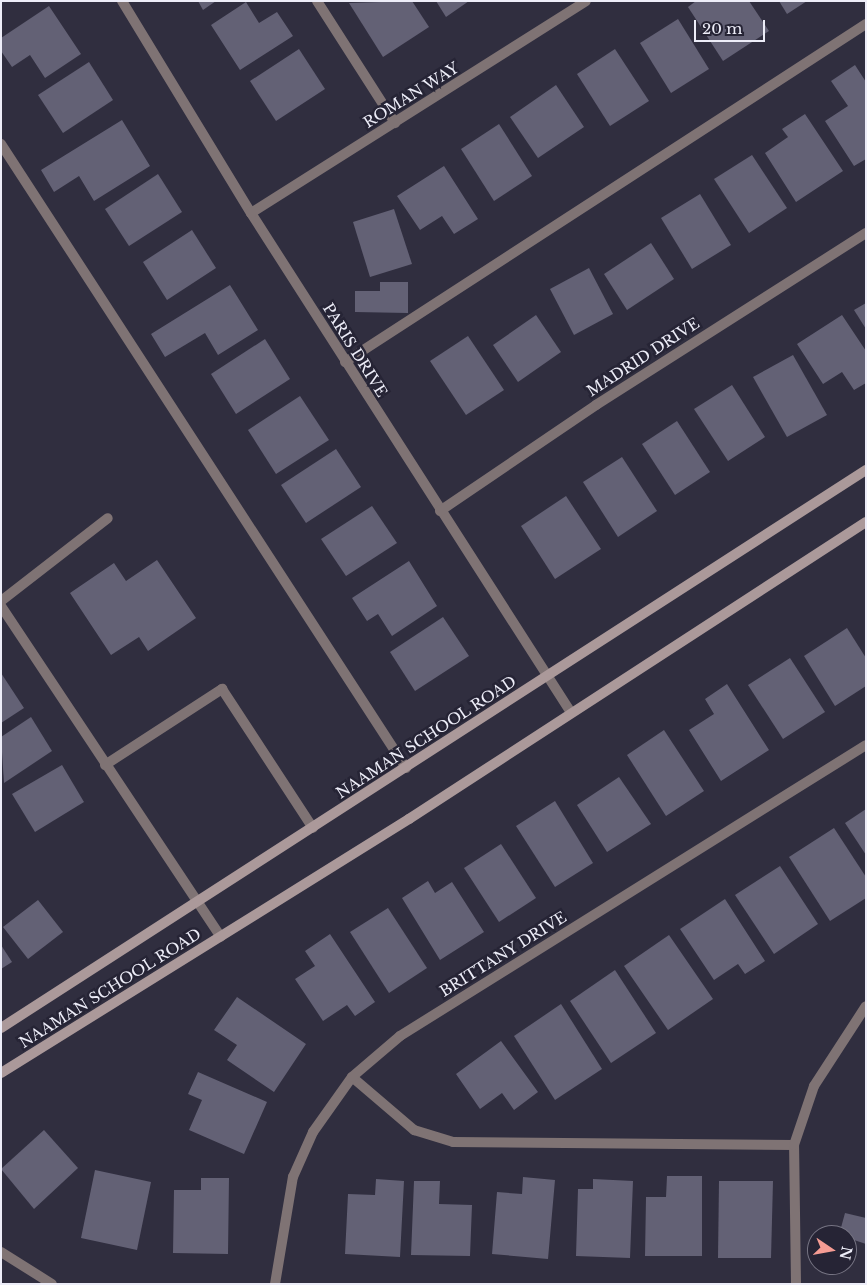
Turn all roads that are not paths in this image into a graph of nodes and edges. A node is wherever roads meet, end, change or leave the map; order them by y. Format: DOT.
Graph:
graph roads {
  1 [pos="122,1"];
  2 [pos="317,1"];
  3 [pos="586,1"];
  4 [pos="866,24"];
  5 [pos="396,123"];
  6 [pos="1,144"];
  7 [pos="250,213"];
  8 [pos="866,233"];
  9 [pos="345,362"];
  10 [pos="866,470"];
  11 [pos="440,511"];
  12 [pos="108,518"];
  13 [pos="866,522"];
  14 [pos="1,601"];
  15 [pos="1,606"];
  16 [pos="548,676"];
  17 [pos="570,711"];
  18 [pos="866,745"];
  19 [pos="106,765"];
  20 [pos="406,768"];
  21 [pos="313,828"];
  22 [pos="196,903"];
  23 [pos="221,937"];
  24 [pos="866,1006"];
  25 [pos="1,1028"];
  26 [pos="1,1074"];
  27 [pos="352,1077"];
  28 [pos="794,1146"];
  29 [pos="1,1252"];
  30 [pos="52,1284"];
  31 [pos="275,1284"];
  32 [pos="796,1284"];
  1 -- 7 [label="street, PARIS DRIVE"];
  2 -- 5 [label="street"];
  3 -- 5 [label="street, ROMAN WAY"];
  4 -- 9 [label="street"];
  5 -- 7 [label="street, ROMAN WAY"];
  6 -- 20 [label="street"];
  7 -- 9 [label="street, PARIS DRIVE"];
  8 -- 11 [label="street, MADRID DRIVE"];
  9 -- 11 [label="street, PARIS DRIVE"];
  10 -- 16 [label="main road, NAAMAN SCHOOL ROAD"];
  11 -- 16 [label="street, PARIS DRIVE"];
  12 -- 14 [label="street"];
  13 -- 17 [label="main road, NAAMAN SCHOOL ROAD"];
  15 -- 19 [label="street"];
  16 -- 17 [label="street, PARIS DRIVE"];
  16 -- 20 [label="main road, NAAMAN SCHOOL ROAD"];
  17 -- 23 [label="main road, NAAMAN SCHOOL ROAD"];
  18 -- 27 [label="street, BRITTANY DRIVE"];
  19 -- 21 [label="street"];
  19 -- 22 [label="street"];
  20 -- 21 [label="main road, NAAMAN SCHOOL ROAD"];
  21 -- 22 [label="main road, NAAMAN SCHOOL ROAD"];
  22 -- 23 [label="street"];
  22 -- 25 [label="main road, NAAMAN SCHOOL ROAD"];
  23 -- 26 [label="main road, NAAMAN SCHOOL ROAD"];
  24 -- 28 [label="street"];
  27 -- 28 [label="street"];
  27 -- 31 [label="street, BRITTANY DRIVE"];
  28 -- 32 [label="street"];
  29 -- 30 [label="street"];
}
